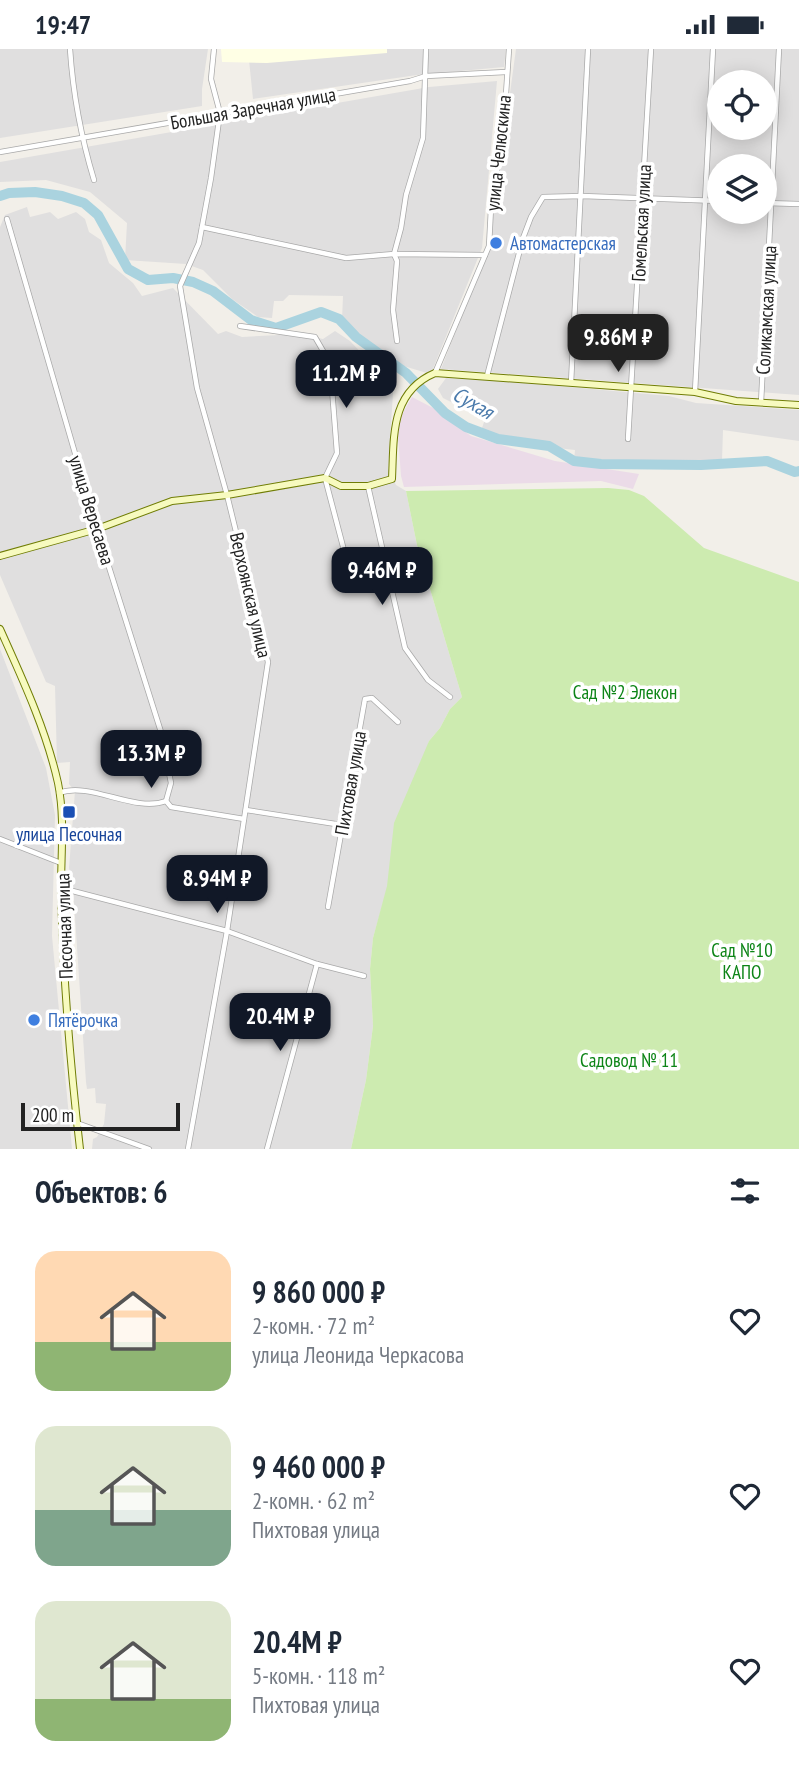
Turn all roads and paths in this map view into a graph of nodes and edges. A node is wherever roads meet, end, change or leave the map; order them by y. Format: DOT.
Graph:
graph roads {
  1 [pos="70,49"];
  2 [pos="214,49"];
  3 [pos="426,49"];
  4 [pos="509,49"];
  5 [pos="588,49"];
  6 [pos="651,49"];
  7 [pos="713,49"];
  8 [pos="779,49"];
  9 [pos="506,72"];
  10 [pos="426,76"];
  11 [pos="220,113"];
  12 [pos="81,137"];
  13 [pos="0,152"];
  14 [pos="774,154"];
  15 [pos="94,180"];
  16 [pos="582,196"];
  17 [pos="642,198"];
  18 [pos="705,201"];
  19 [pos="777,203"];
  20 [pos="799,204"];
  21 [pos="7,219"];
  22 [pos="770,224"];
  23 [pos="202,227"];
  24 [pos="394,254"];
  25 [pos="485,255"];
  26 [pos="240,326"];
  27 [pos="397,341"];
  28 [pos="435,373"];
  29 [pos="487,376"];
  30 [pos="571,383"];
  31 [pos="632,389"];
  32 [pos="695,391"];
  33 [pos="761,404"];
  34 [pos="799,405"];
  35 [pos="628,439"];
  36 [pos="326,478"];
  37 [pos="368,486"];
  38 [pos="228,495"];
  39 [pos="97,529"];
  40 [pos="0,556"];
  41 [pos="351,577"];
  42 [pos="0,629"];
  43 [pos="450,697"];
  44 [pos="398,722"];
  45 [pos="59,793"];
  46 [pos="166,801"];
  47 [pos="246,810"];
  48 [pos="244,818"];
  49 [pos="342,825"];
  50 [pos="2,840"];
  51 [pos="0,849"];
  52 [pos="62,864"];
  53 [pos="61,888"];
  54 [pos="328,907"];
  55 [pos="227,931"];
  56 [pos="317,964"];
  57 [pos="365,976"];
  58 [pos="77,1123"];
  59 [pos="80,1149"];
  60 [pos="149,1149"];
  61 [pos="188,1149"];
  62 [pos="267,1149"];
  1 -- 12 [label="street"];
  2 -- 11 [label="street, Верхоянская улица"];
  3 -- 10 [label="street"];
  4 -- 9 [label="street, улица Челюскина"];
  5 -- 16 [label="street"];
  6 -- 17 [label="street, Гомельская улица"];
  7 -- 18 [label="street"];
  8 -- 14 [label="street, Соликамская улица"];
  9 -- 10 [label="street, Большая Заречная улица"];
  9 -- 25 [label="street, улица Челюскина"];
  10 -- 11 [label="street, Большая Заречная улица"];
  10 -- 24 [label="street"];
  11 -- 12 [label="street, Большая Заречная улица"];
  11 -- 23 [label="street, Верхоянская улица"];
  12 -- 13 [label="street, Большая Заречная улица"];
  12 -- 15 [label="street"];
  16 -- 17 [label="street"];
  16 -- 29 [label="street"];
  16 -- 30 [label="street"];
  17 -- 18 [label="street"];
  17 -- 31 [label="street, Гомельская улица"];
  18 -- 32 [label="street"];
  19 -- 20 [label="street"];
  21 -- 39 [label="street, улица Вересаева"];
  22 -- 33 [label="street, Соликамская улица"];
  23 -- 24 [label="street"];
  23 -- 38 [label="street, Верхоянская улица"];
  24 -- 25 [label="street"];
  24 -- 27 [label="street"];
  25 -- 28 [label="street, улица Челюскина"];
  26 -- 36 [label="street"];
  28 -- 29 [label="street"];
  28 -- 37 [label="street"];
  29 -- 30 [label="street"];
  30 -- 31 [label="street"];
  31 -- 32 [label="street"];
  31 -- 35 [label="street, Гомельская улица"];
  32 -- 33 [label="street"];
  33 -- 34 [label="street"];
  36 -- 37 [label="street"];
  36 -- 38 [label="street"];
  36 -- 41 [label="street"];
  37 -- 43 [label="street"];
  38 -- 39 [label="street"];
  38 -- 47 [label="street, Верхоянская улица"];
  39 -- 40 [label="street"];
  39 -- 46 [label="street, улица Вересаева"];
  42 -- 45 [label="street, Песочная улица"];
  44 -- 49 [label="street, Пихтовая улица"];
  45 -- 46 [label="street"];
  45 -- 52 [label="street, Песочная улица"];
  46 -- 48 [label="street"];
  47 -- 48 [label="street, Верхоянская улица"];
  47 -- 49 [label="street"];
  48 -- 55 [label="street, Верхоянская улица"];
  49 -- 54 [label="street, Пихтовая улица"];
  50 -- 51 [label="street"];
  50 -- 52 [label="street"];
  52 -- 53 [label="street, Песочная улица"];
  53 -- 55 [label="street"];
  53 -- 58 [label="street, Песочная улица"];
  55 -- 56 [label="street"];
  55 -- 61 [label="street, Верхоянская улица"];
  56 -- 57 [label="street"];
  56 -- 62 [label="street"];
  58 -- 59 [label="street, Песочная улица"];
  58 -- 60 [label="street"];
}
